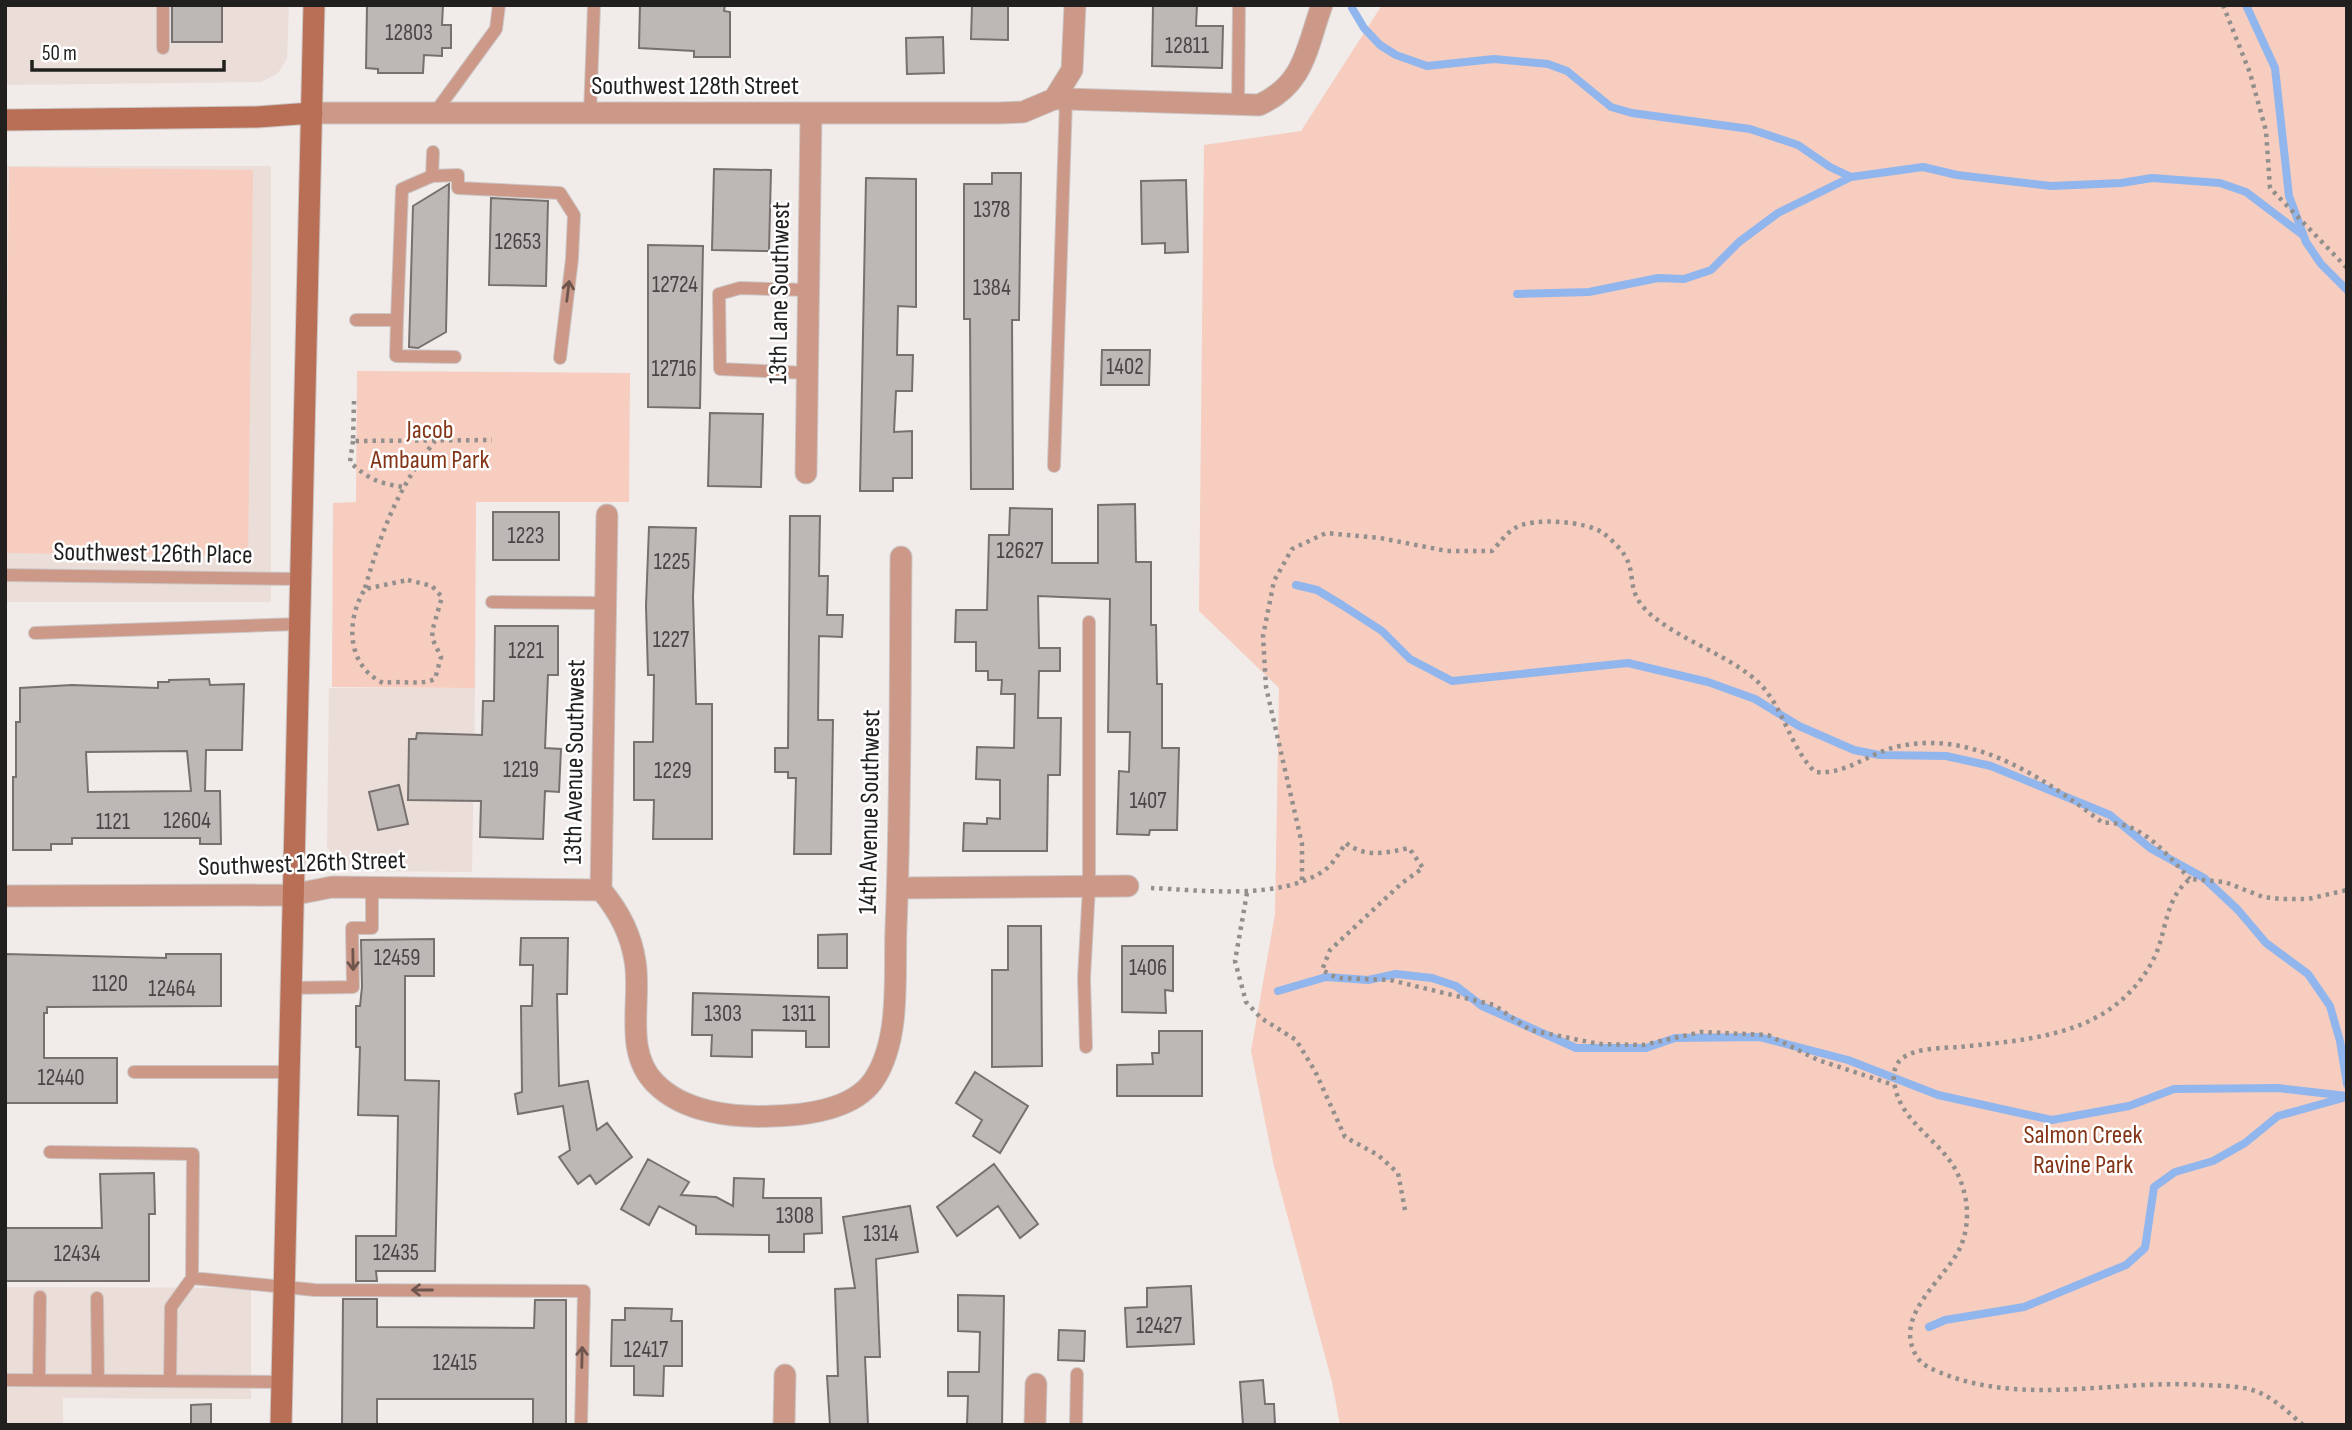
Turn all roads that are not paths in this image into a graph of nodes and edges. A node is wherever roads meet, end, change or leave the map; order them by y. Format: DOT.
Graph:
graph roads {
  1 [pos="163,5"];
  2 [pos="314,5"];
  3 [pos="499,5"];
  4 [pos="594,5"];
  5 [pos="1075,5"];
  6 [pos="1239,5"];
  7 [pos="1322,5"];
  8 [pos="168,46"];
  9 [pos="1060,99"];
  10 [pos="1238,106"];
  11 [pos="312,113"];
  12 [pos="590,114"];
  13 [pos="811,114"];
  14 [pos="434,115"];
  15 [pos="5,120"];
  16 [pos="433,152"];
  17 [pos="432,176"];
  18 [pos="808,290"];
  19 [pos="356,320"];
  20 [pos="397,320"];
  21 [pos="454,357"];
  22 [pos="560,358"];
  23 [pos="807,373"];
  24 [pos="1054,466"];
  25 [pos="806,473"];
  26 [pos="607,515"];
  27 [pos="901,557"];
  28 [pos="5,575"];
  29 [pos="300,579"];
  30 [pos="492,602"];
  31 [pos="606,603"];
  32 [pos="1089,622"];
  33 [pos="299,624"];
  34 [pos="35,633"];
  35 [pos="1128,886"];
  36 [pos="372,887"];
  37 [pos="1089,887"];
  38 [pos="898,888"];
  39 [pos="601,890"];
  40 [pos="291,895"];
  41 [pos="5,896"];
  42 [pos="290,988"];
  43 [pos="1086,1046"];
  44 [pos="134,1072"];
  45 [pos="288,1072"];
  46 [pos="653,1082"];
  47 [pos="50,1152"];
  48 [pos="192,1278"];
  49 [pos="284,1287"];
  50 [pos="40,1297"];
  51 [pos="97,1298"];
  52 [pos="1077,1374"];
  53 [pos="785,1375"];
  54 [pos="5,1380"];
  55 [pos="39,1380"];
  56 [pos="98,1381"];
  57 [pos="170,1381"];
  58 [pos="282,1382"];
  59 [pos="1036,1384"];
  60 [pos="281,1425"];
  61 [pos="581,1425"];
  62 [pos="784,1425"];
  63 [pos="1035,1425"];
  64 [pos="1076,1425"];
  1 -- 8 [label="lane"];
  2 -- 11 [label="main road"];
  3 -- 14 [label="lane"];
  4 -- 12 [label="lane"];
  5 -- 9 [label="street"];
  6 -- 10 [label="lane"];
  7 -- 10 [label="street, Southwest 128th Street"];
  9 -- 10 [label="street, Southwest 128th Street"];
  9 -- 13 [label="street, Southwest 128th Street"];
  9 -- 24 [label="lane"];
  11 -- 14 [label="street, Southwest 128th Street"];
  11 -- 15 [label="main road, Southwest 128th Street"];
  11 -- 29 [label="main road"];
  12 -- 13 [label="street, Southwest 128th Street"];
  12 -- 14 [label="street, Southwest 128th Street"];
  13 -- 18 [label="street, 13th Lane Southwest"];
  16 -- 17 [label="lane"];
  17 -- 20 [label="lane"];
  22 -- 17 [label="lane, one-way"];
  18 -- 23 [label="street, 13th Lane Southwest"];
  18 -- 23 [label="lane"];
  19 -- 20 [label="lane"];
  20 -- 21 [label="lane"];
  23 -- 25 [label="street, 13th Lane Southwest"];
  26 -- 31 [label="street, 13th Avenue Southwest"];
  27 -- 38 [label="street, 14th Avenue Southwest"];
  28 -- 29 [label="lane, Southwest 126th Place"];
  29 -- 33 [label="main road"];
  30 -- 31 [label="lane"];
  31 -- 39 [label="street, 13th Avenue Southwest"];
  32 -- 37 [label="lane"];
  33 -- 34 [label="lane"];
  33 -- 40 [label="main road"];
  35 -- 37 [label="street"];
  36 -- 39 [label="street, Southwest 126th Street"];
  36 -- 40 [label="street, Southwest 126th Street"];
  36 -- 42 [label="lane, one-way"];
  37 -- 38 [label="street"];
  37 -- 43 [label="lane"];
  38 -- 46 [label="street, 14th Avenue Southwest"];
  39 -- 46 [label="street, 13th Avenue Southwest"];
  40 -- 41 [label="street, Southwest 126th Street"];
  40 -- 42 [label="main road"];
  42 -- 45 [label="main road"];
  44 -- 45 [label="lane"];
  45 -- 49 [label="main road"];
  47 -- 48 [label="lane"];
  48 -- 49 [label="lane"];
  48 -- 57 [label="lane"];
  49 -- 58 [label="main road"];
  61 -- 49 [label="lane, one-way"];
  50 -- 55 [label="lane"];
  51 -- 56 [label="lane"];
  52 -- 64 [label="lane"];
  53 -- 62 [label="street"];
  54 -- 55 [label="lane"];
  55 -- 56 [label="lane"];
  56 -- 57 [label="lane"];
  57 -- 58 [label="lane"];
  58 -- 60 [label="main road"];
  59 -- 63 [label="street"];
}
